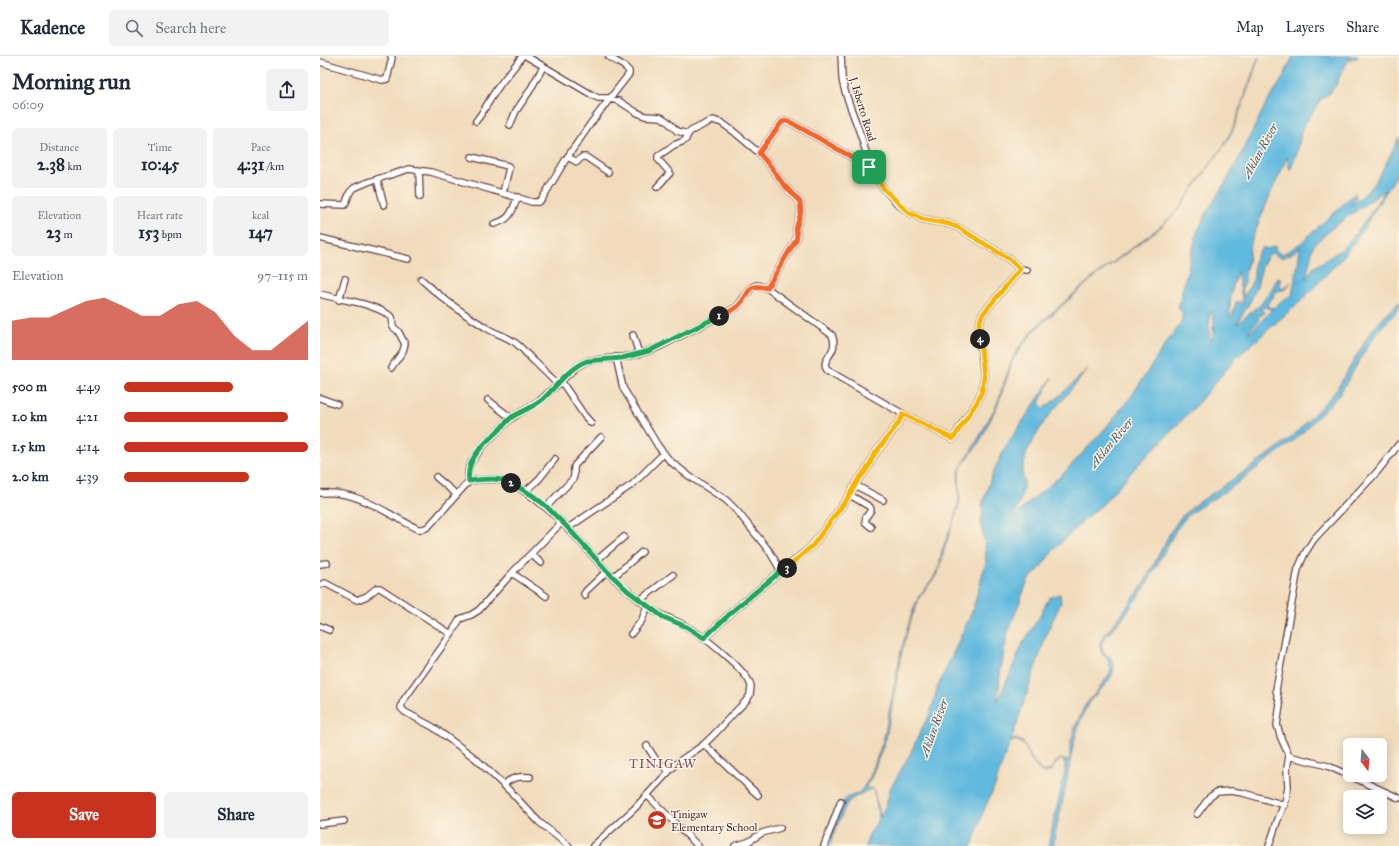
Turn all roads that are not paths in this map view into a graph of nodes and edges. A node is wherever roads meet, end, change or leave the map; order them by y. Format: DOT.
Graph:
graph roads {
  1 [pos="391,56"];
  2 [pos="522,56"];
  3 [pos="526,56"];
  4 [pos="609,56"];
  5 [pos="841,56"];
  6 [pos="320,62"];
  7 [pos="543,67"];
  8 [pos="610,98"];
  9 [pos="476,121"];
  10 [pos="510,125"];
  11 [pos="688,134"];
  12 [pos="759,153"];
  13 [pos="472,157"];
  14 [pos="568,157"];
  15 [pos="869,167"];
  16 [pos="419,170"];
  17 [pos="608,172"];
  18 [pos="377,179"];
  19 [pos="657,187"];
  20 [pos="503,193"];
  21 [pos="420,197"];
  22 [pos="518,197"];
  23 [pos="320,204"];
  24 [pos="384,205"];
  25 [pos="494,224"];
  26 [pos="320,238"];
  27 [pos="408,259"];
  28 [pos="1020,269"];
  29 [pos="1028,270"];
  30 [pos="345,279"];
  31 [pos="421,279"];
  32 [pos="767,288"];
  33 [pos="320,294"];
  34 [pos="339,300"];
  35 [pos="633,335"];
  36 [pos="639,354"];
  37 [pos="616,357"];
  38 [pos="391,368"];
  39 [pos="559,383"];
  40 [pos="320,398"];
  41 [pos="488,400"];
  42 [pos="337,404"];
  43 [pos="903,414"];
  44 [pos="511,418"];
  45 [pos="591,423"];
  46 [pos="601,437"];
  47 [pos="1399,444"];
  48 [pos="664,453"];
  49 [pos="555,459"];
  50 [pos="436,477"];
  51 [pos="469,481"];
  52 [pos="856,485"];
  53 [pos="526,492"];
  54 [pos="320,493"];
  55 [pos="456,494"];
  56 [pos="850,495"];
  57 [pos="883,500"];
  58 [pos="546,506"];
  59 [pos="562,522"];
  60 [pos="871,527"];
  61 [pos="568,528"];
  62 [pos="624,538"];
  63 [pos="642,552"];
  64 [pos="532,554"];
  65 [pos="598,560"];
  66 [pos="327,563"];
  67 [pos="541,563"];
  68 [pos="320,564"];
  69 [pos="607,571"];
  70 [pos="781,571"];
  71 [pos="512,573"];
  72 [pos="673,575"];
  73 [pos="613,577"];
  74 [pos="320,585"];
  75 [pos="546,596"];
  76 [pos="585,596"];
  77 [pos="640,600"];
  78 [pos="647,606"];
  79 [pos="320,626"];
  80 [pos="329,630"];
  81 [pos="451,634"];
  82 [pos="631,634"];
  83 [pos="704,638"];
  84 [pos="704,744"];
  85 [pos="647,746"];
  86 [pos="1290,756"];
  87 [pos="669,771"];
  88 [pos="530,778"];
  89 [pos="503,785"];
  90 [pos="647,795"];
  91 [pos="758,795"];
  92 [pos="1399,798"];
  93 [pos="840,801"];
  94 [pos="1284,805"];
  95 [pos="1197,814"];
  96 [pos="344,821"];
  97 [pos="320,824"];
  98 [pos="780,828"];
  99 [pos="569,846"];
  100 [pos="593,846"];
  101 [pos="698,846"];
  102 [pos="735,846"];
  103 [pos="824,846"];
  104 [pos="1269,846"];
  1 -- 6 [label="street"];
  2 -- 9 [label="street"];
  3 -- 7 [label="street"];
  4 -- 8 [label="street"];
  5 -- 15 [label="street, J. Isberto Road"];
  7 -- 8 [label="street"];
  7 -- 10 [label="street"];
  8 -- 11 [label="street"];
  8 -- 14 [label="street"];
  11 -- 12 [label="street"];
  11 -- 19 [label="street"];
  12 -- 15 [label="street"];
  12 -- 32 [label="street"];
  13 -- 20 [label="street"];
  14 -- 17 [label="street"];
  14 -- 22 [label="street"];
  15 -- 28 [label="street"];
  16 -- 18 [label="street"];
  16 -- 20 [label="street"];
  16 -- 21 [label="street"];
  18 -- 23 [label="street"];
  18 -- 24 [label="street"];
  20 -- 22 [label="street"];
  22 -- 25 [label="street"];
  26 -- 27 [label="street"];
  28 -- 29 [label="street"];
  28 -- 43 [label="street"];
  30 -- 34 [label="street"];
  31 -- 39 [label="street"];
  32 -- 36 [label="street"];
  32 -- 43 [label="street"];
  33 -- 34 [label="street"];
  34 -- 38 [label="street"];
  35 -- 36 [label="street"];
  36 -- 37 [label="street"];
  37 -- 39 [label="street"];
  37 -- 48 [label="street"];
  39 -- 44 [label="street"];
  39 -- 45 [label="street"];
  40 -- 42 [label="street"];
  41 -- 44 [label="street"];
  43 -- 52 [label="street"];
  44 -- 51 [label="street"];
  46 -- 58 [label="street"];
  47 -- 86 [label="street"];
  48 -- 61 [label="street"];
  48 -- 70 [label="street"];
  49 -- 53 [label="street"];
  50 -- 55 [label="street"];
  51 -- 53 [label="street"];
  51 -- 55 [label="street"];
  52 -- 56 [label="street"];
  52 -- 57 [label="street"];
  53 -- 58 [label="street"];
  54 -- 55 [label="street"];
  56 -- 60 [label="street"];
  56 -- 70 [label="street"];
  58 -- 59 [label="street"];
  59 -- 61 [label="street"];
  59 -- 64 [label="street"];
  61 -- 65 [label="street"];
  62 -- 65 [label="street"];
  63 -- 73 [label="street"];
  64 -- 67 [label="street"];
  64 -- 71 [label="street"];
  65 -- 69 [label="street"];
  66 -- 68 [label="street"];
  69 -- 73 [label="street"];
  69 -- 76 [label="street"];
  70 -- 83 [label="street"];
  71 -- 75 [label="street"];
  71 -- 81 [label="street"];
  72 -- 77 [label="street"];
  73 -- 77 [label="street"];
  74 -- 81 [label="street"];
  77 -- 78 [label="street"];
  78 -- 82 [label="street"];
  78 -- 83 [label="street"];
  79 -- 80 [label="street"];
  81 -- 89 [label="street"];
  83 -- 84 [label="street"];
  84 -- 87 [label="street"];
  84 -- 91 [label="street"];
  85 -- 87 [label="street"];
  86 -- 92 [label="street"];
  86 -- 94 [label="street"];
  87 -- 90 [label="street"];
  88 -- 89 [label="street"];
  89 -- 99 [label="street"];
  90 -- 100 [label="street"];
  90 -- 101 [label="street"];
  93 -- 103 [label="street"];
  94 -- 95 [label="street"];
  94 -- 104 [label="street"];
  96 -- 97 [label="street"];
  98 -- 102 [label="street"];
}
